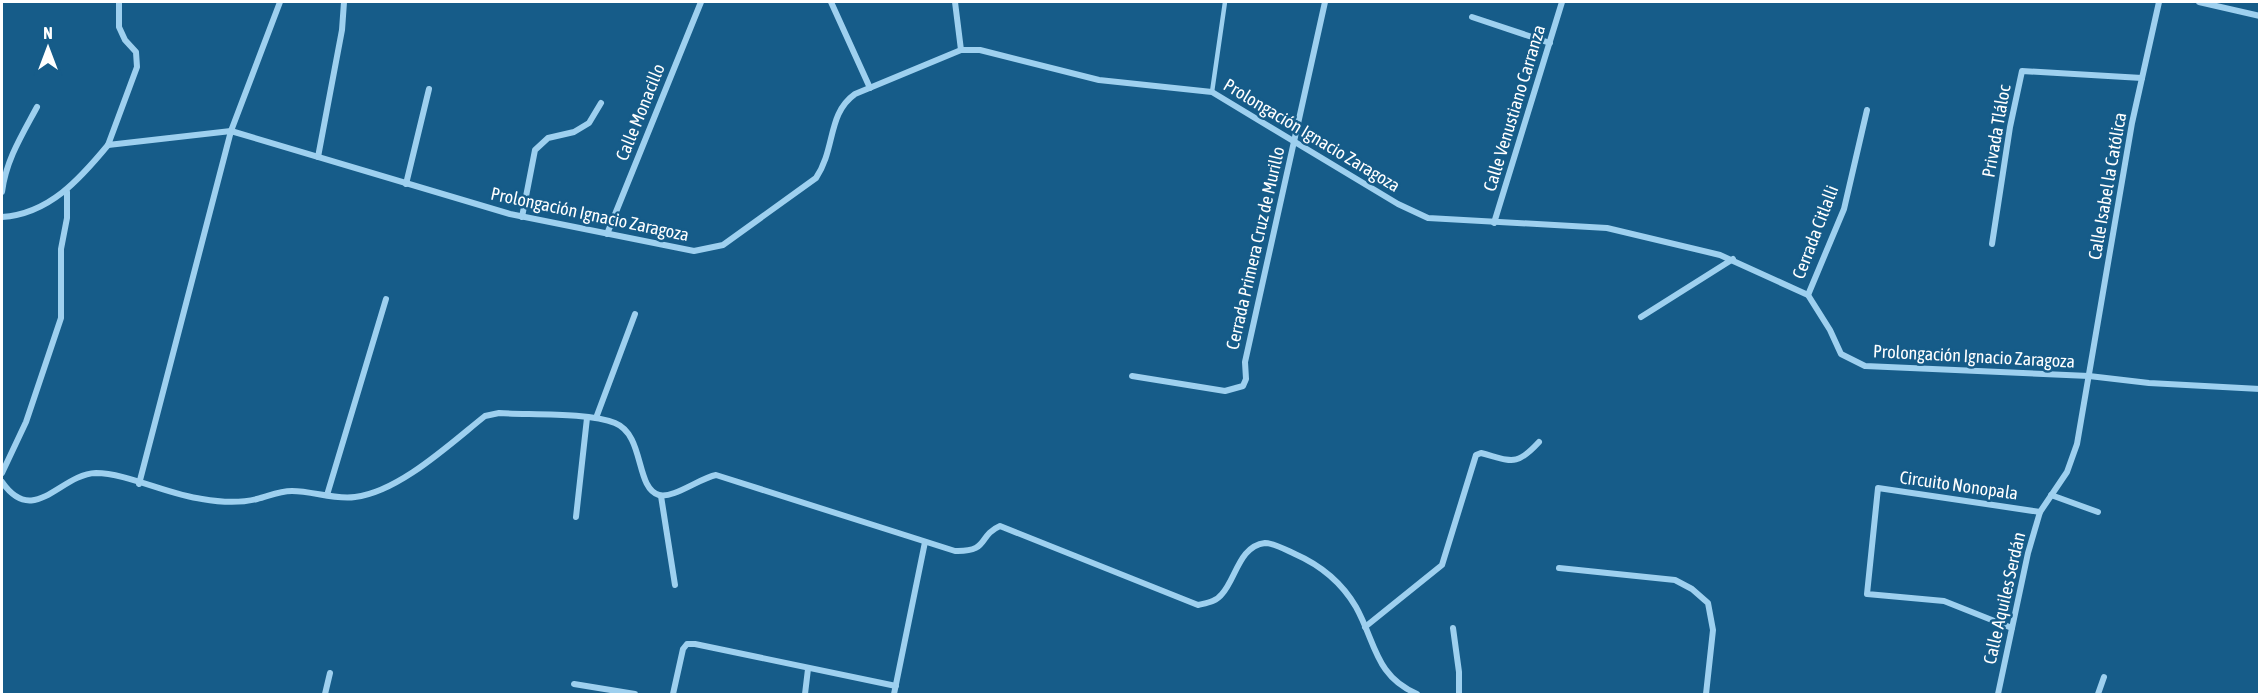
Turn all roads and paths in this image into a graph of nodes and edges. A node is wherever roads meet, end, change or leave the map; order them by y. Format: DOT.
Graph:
graph roads {
  1 [pos="120,2"];
  2 [pos="280,2"];
  3 [pos="344,2"];
  4 [pos="701,2"];
  5 [pos="831,2"];
  6 [pos="955,2"];
  7 [pos="1225,2"];
  8 [pos="1325,2"];
  9 [pos="1562,2"];
  10 [pos="2159,2"];
  11 [pos="2199,2"];
  12 [pos="2259,16"];
  13 [pos="1472,17"];
  14 [pos="1550,43"];
  15 [pos="961,50"];
  16 [pos="2142,78"];
  17 [pos="870,88"];
  18 [pos="429,89"];
  19 [pos="1212,92"];
  20 [pos="601,103"];
  21 [pos="37,107"];
  22 [pos="1867,110"];
  23 [pos="231,131"];
  24 [pos="1294,141"];
  25 [pos="108,145"];
  26 [pos="318,157"];
  27 [pos="406,184"];
  28 [pos="2,192"];
  29 [pos="67,192"];
  30 [pos="2,217"];
  31 [pos="522,217"];
  32 [pos="1494,223"];
  33 [pos="607,234"];
  34 [pos="1992,244"];
  35 [pos="1733,260"];
  36 [pos="1808,295"];
  37 [pos="386,299"];
  38 [pos="635,314"];
  39 [pos="1641,317"];
  40 [pos="1132,376"];
  41 [pos="2089,376"];
  42 [pos="2259,389"];
  43 [pos="586,418"];
  44 [pos="596,418"];
  45 [pos="1539,442"];
  46 [pos="2,473"];
  47 [pos="2,482"];
  48 [pos="139,484"];
  49 [pos="327,495"];
  50 [pos="2051,495"];
  51 [pos="661,496"];
  52 [pos="2040,512"];
  53 [pos="2098,513"];
  54 [pos="576,517"];
  55 [pos="926,542"];
  56 [pos="1558,568"];
  57 [pos="675,585"];
  58 [pos="1365,627"];
  59 [pos="1454,628"];
  60 [pos="2012,628"];
  61 [pos="808,669"];
  62 [pos="330,673"];
  63 [pos="2104,676"];
  64 [pos="574,684"];
  65 [pos="896,686"];
  66 [pos="325,694"];
  67 [pos="635,694"];
  68 [pos="673,694"];
  69 [pos="805,694"];
  70 [pos="894,694"];
  71 [pos="1417,694"];
  72 [pos="1459,694"];
  73 [pos="1706,694"];
  74 [pos="1998,694"];
  75 [pos="2098,694"];
  1 -- 25 [label="street"];
  2 -- 23 [label="street"];
  3 -- 26 [label="street"];
  4 -- 33 [label="street, Calle Monacillo"];
  5 -- 17 [label="street"];
  6 -- 15 [label="street"];
  7 -- 19 [label="lane"];
  8 -- 24 [label="street, Cerrada Primera Cruz de Murillo"];
  9 -- 14 [label="street, Calle Venustiano Carranza"];
  10 -- 16 [label="street, Calle Isabel la Católica"];
  11 -- 12 [label="street"];
  13 -- 14 [label="street"];
  14 -- 32 [label="street, Calle Venustiano Carranza"];
  15 -- 17 [label="street, Prolongación Ignacio Zaragoza"];
  15 -- 19 [label="street, Prolongación Ignacio Zaragoza"];
  16 -- 34 [label="street, Privada Tláloc"];
  16 -- 41 [label="street, Calle Isabel la Católica"];
  17 -- 33 [label="street, Prolongación Ignacio Zaragoza"];
  18 -- 27 [label="street"];
  19 -- 24 [label="street, Prolongación Ignacio Zaragoza"];
  20 -- 31 [label="street"];
  21 -- 28 [label="street"];
  22 -- 36 [label="street, Cerrada Citlalli"];
  23 -- 25 [label="street, Prolongación Ignacio Zaragoza"];
  23 -- 26 [label="street, Prolongación Ignacio Zaragoza"];
  23 -- 48 [label="street"];
  24 -- 32 [label="street, Prolongación Ignacio Zaragoza"];
  24 -- 40 [label="street, Cerrada Primera Cruz de Murillo"];
  25 -- 29 [label="street"];
  26 -- 27 [label="street, Prolongación Ignacio Zaragoza"];
  27 -- 31 [label="street, Prolongación Ignacio Zaragoza"];
  29 -- 30 [label="street"];
  29 -- 46 [label="street"];
  31 -- 33 [label="street, Prolongación Ignacio Zaragoza"];
  32 -- 35 [label="street, Prolongación Ignacio Zaragoza"];
  35 -- 36 [label="street, Prolongación Ignacio Zaragoza"];
  35 -- 39 [label="street"];
  36 -- 41 [label="street, Prolongación Ignacio Zaragoza"];
  37 -- 49 [label="street"];
  38 -- 44 [label="street"];
  41 -- 42 [label="street, Prolongación Ignacio Zaragoza"];
  41 -- 50 [label="street, Calle Aquiles Serdán"];
  43 -- 44 [label="street"];
  43 -- 49 [label="street"];
  43 -- 54 [label="street"];
  44 -- 51 [label="street"];
  45 -- 58 [label="street"];
  47 -- 48 [label="street"];
  48 -- 49 [label="street"];
  50 -- 52 [label="street, Calle Aquiles Serdán"];
  50 -- 53 [label="street"];
  51 -- 55 [label="street"];
  51 -- 57 [label="street"];
  52 -- 60 [label="street, Calle Aquiles Serdán"];
  52 -- 60 [label="street, Circuito Nonopala"];
  55 -- 58 [label="street"];
  55 -- 65 [label="street"];
  56 -- 73 [label="street"];
  58 -- 71 [label="street"];
  59 -- 72 [label="street"];
  60 -- 74 [label="street, Calle Aquiles Serdán"];
  61 -- 65 [label="street"];
  61 -- 68 [label="street"];
  61 -- 69 [label="street"];
  62 -- 66 [label="street"];
  63 -- 75 [label="street"];
  64 -- 67 [label="street"];
  65 -- 70 [label="street"];
}
